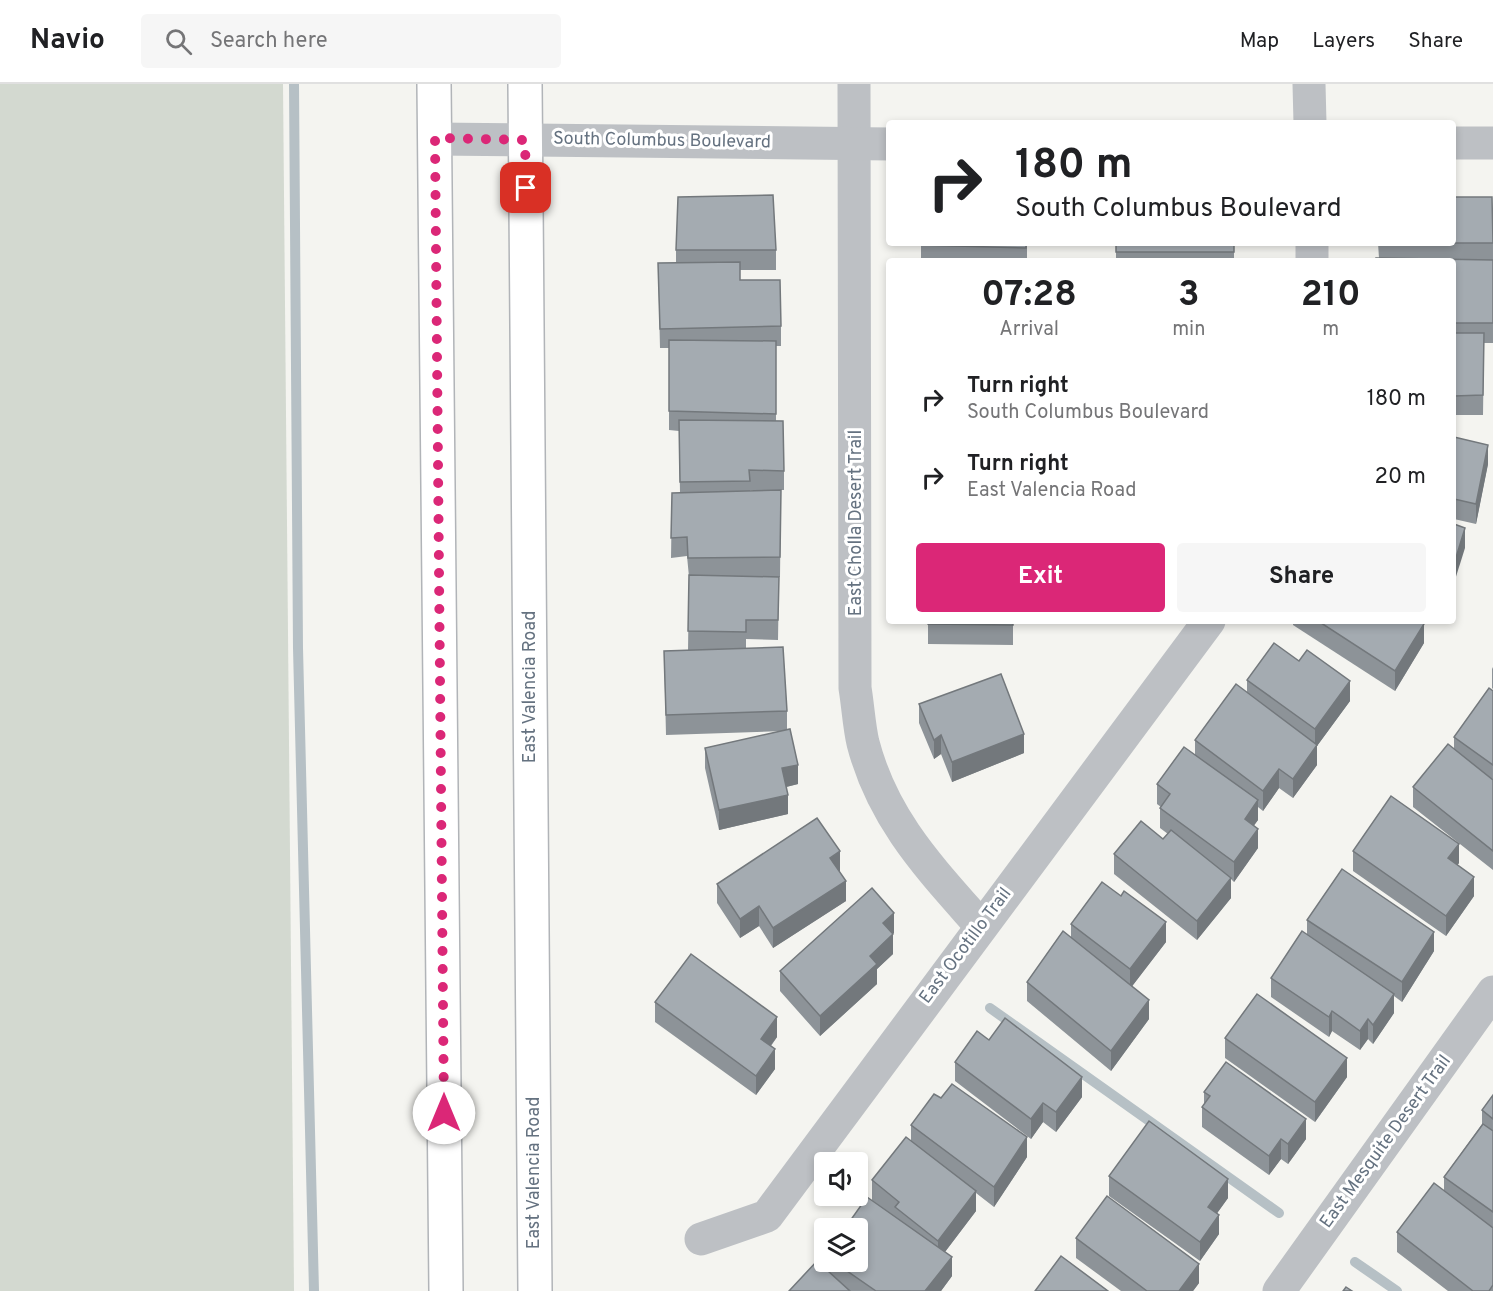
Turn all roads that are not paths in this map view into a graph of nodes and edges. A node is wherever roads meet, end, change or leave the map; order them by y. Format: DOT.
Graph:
graph roads {
  1 [pos="434,84"];
  2 [pos="525,84"];
  3 [pos="854,84"];
  4 [pos="1309,84"];
  5 [pos="1310,120"];
  6 [pos="435,138"];
  7 [pos="525,140"];
  8 [pos="1456,143"];
  9 [pos="1493,143"];
  10 [pos="855,144"];
  11 [pos="886,144"];
  12 [pos="1207,624"];
  13 [pos="980,925"];
  14 [pos="1493,992"];
  15 [pos="700,1239"];
  16 [pos="446,1291"];
  17 [pos="535,1291"];
  18 [pos="1279,1291"];
  1 -- 6 [label="main road"];
  2 -- 7 [label="main road, East Valencia Road"];
  3 -- 10 [label="street, East Cholla Desert Trail"];
  4 -- 5 [label="street"];
  6 -- 7 [label="street, South Columbus Boulevard"];
  6 -- 16 [label="main road"];
  7 -- 10 [label="street, South Columbus Boulevard"];
  7 -- 17 [label="main road, East Valencia Road"];
  8 -- 9 [label="street"];
  10 -- 11 [label="street, South Columbus Boulevard"];
  10 -- 13 [label="street, East Cholla Desert Trail"];
  12 -- 13 [label="street, East Ocotillo Trail"];
  13 -- 15 [label="street, East Ocotillo Trail"];
  14 -- 18 [label="street, East Mesquite Desert Trail"];
}
